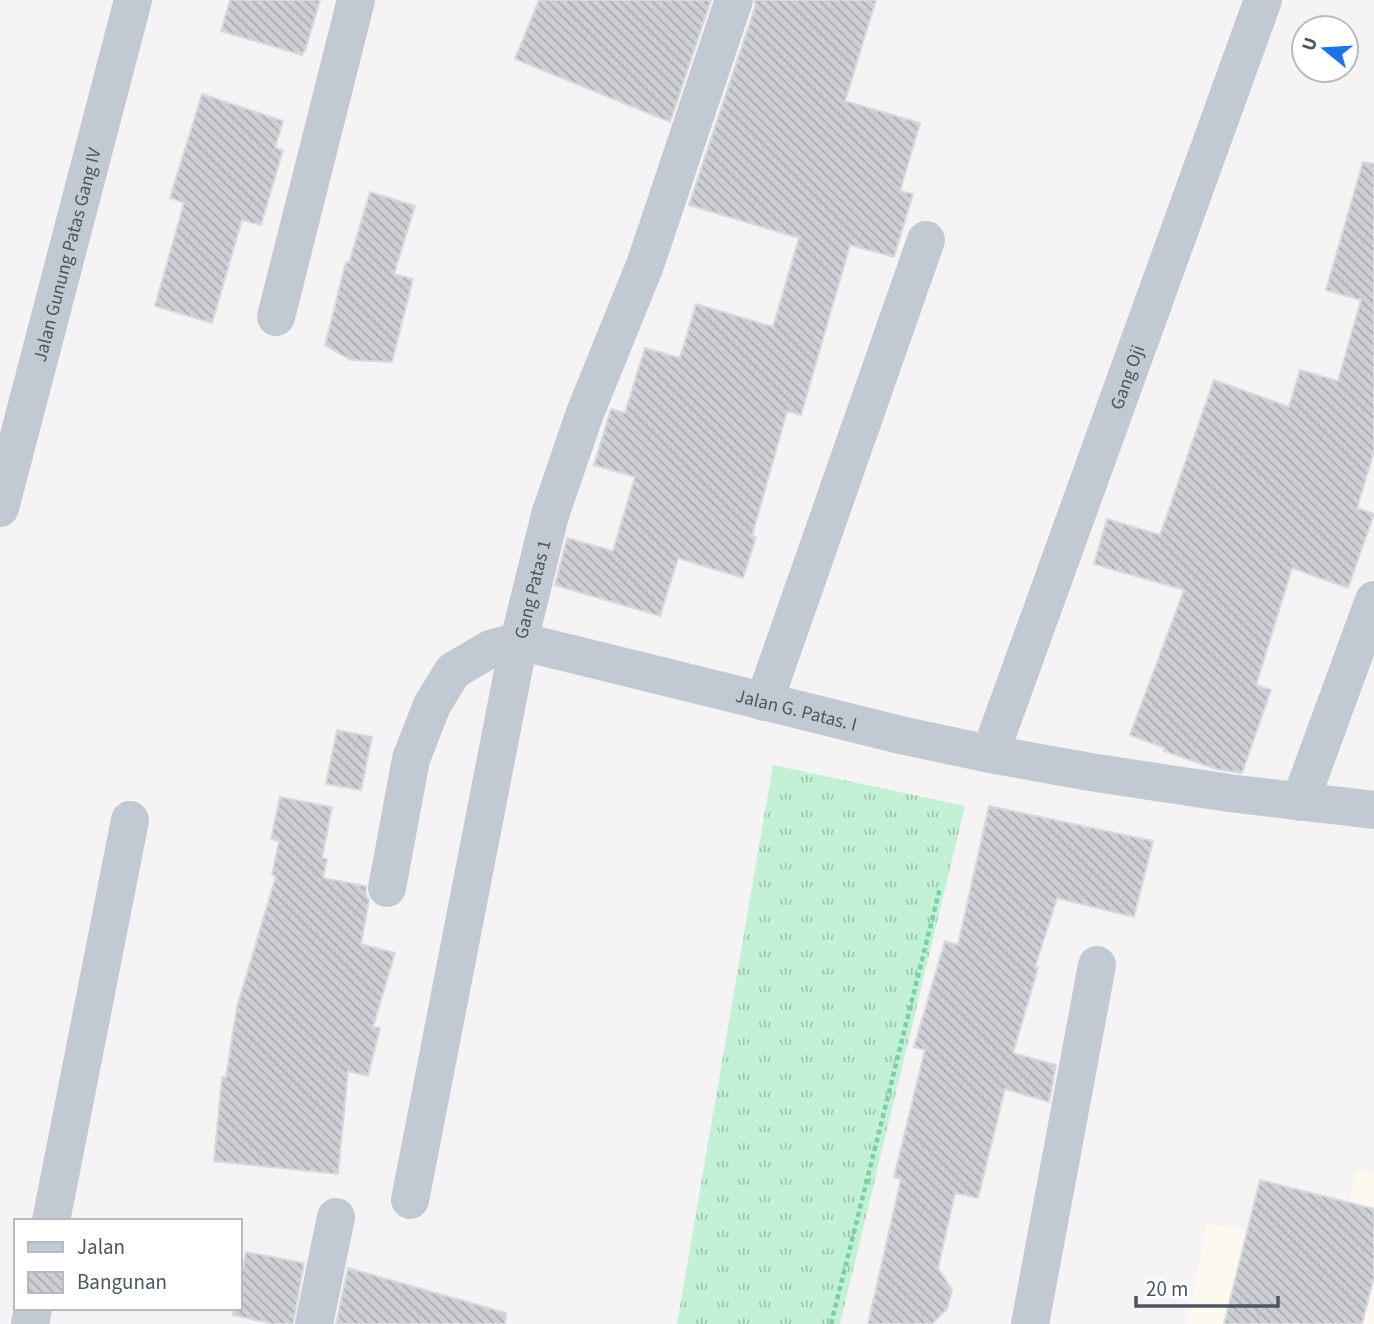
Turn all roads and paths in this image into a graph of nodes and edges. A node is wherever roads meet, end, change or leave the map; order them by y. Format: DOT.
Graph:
graph roads {
  1 [pos="133,0"];
  2 [pos="356,0"];
  3 [pos="734,0"];
  4 [pos="1263,0"];
  5 [pos="926,240"];
  6 [pos="276,317"];
  7 [pos="0,508"];
  8 [pos="1374,600"];
  9 [pos="519,641"];
  10 [pos="764,702"];
  11 [pos="990,754"];
  12 [pos="1300,802"];
  13 [pos="1374,810"];
  14 [pos="130,820"];
  15 [pos="387,888"];
  16 [pos="940,888"];
  17 [pos="1097,965"];
  18 [pos="410,1200"];
  19 [pos="335,1217"];
  20 [pos="51,1219"];
  21 [pos="314,1324"];
  22 [pos="831,1324"];
  23 [pos="1030,1324"];
  1 -- 7 [label="street, Jalan Gunung Patas Gang IV"];
  2 -- 6 [label="street"];
  3 -- 9 [label="street, Gang Patas 1"];
  4 -- 11 [label="street, Gang Oji"];
  5 -- 10 [label="street"];
  8 -- 12 [label="street"];
  9 -- 10 [label="street, Jalan G. Patas. I"];
  9 -- 15 [label="street"];
  9 -- 18 [label="street, Gang Patas 1"];
  10 -- 11 [label="street, Jalan G. Patas. I"];
  11 -- 12 [label="street, Jalan G. Patas. I"];
  12 -- 13 [label="street, Jalan G. Patas. I"];
  14 -- 20 [label="street"];
  16 -- 22 [label="path"];
  17 -- 23 [label="street"];
  19 -- 21 [label="street"];
}
